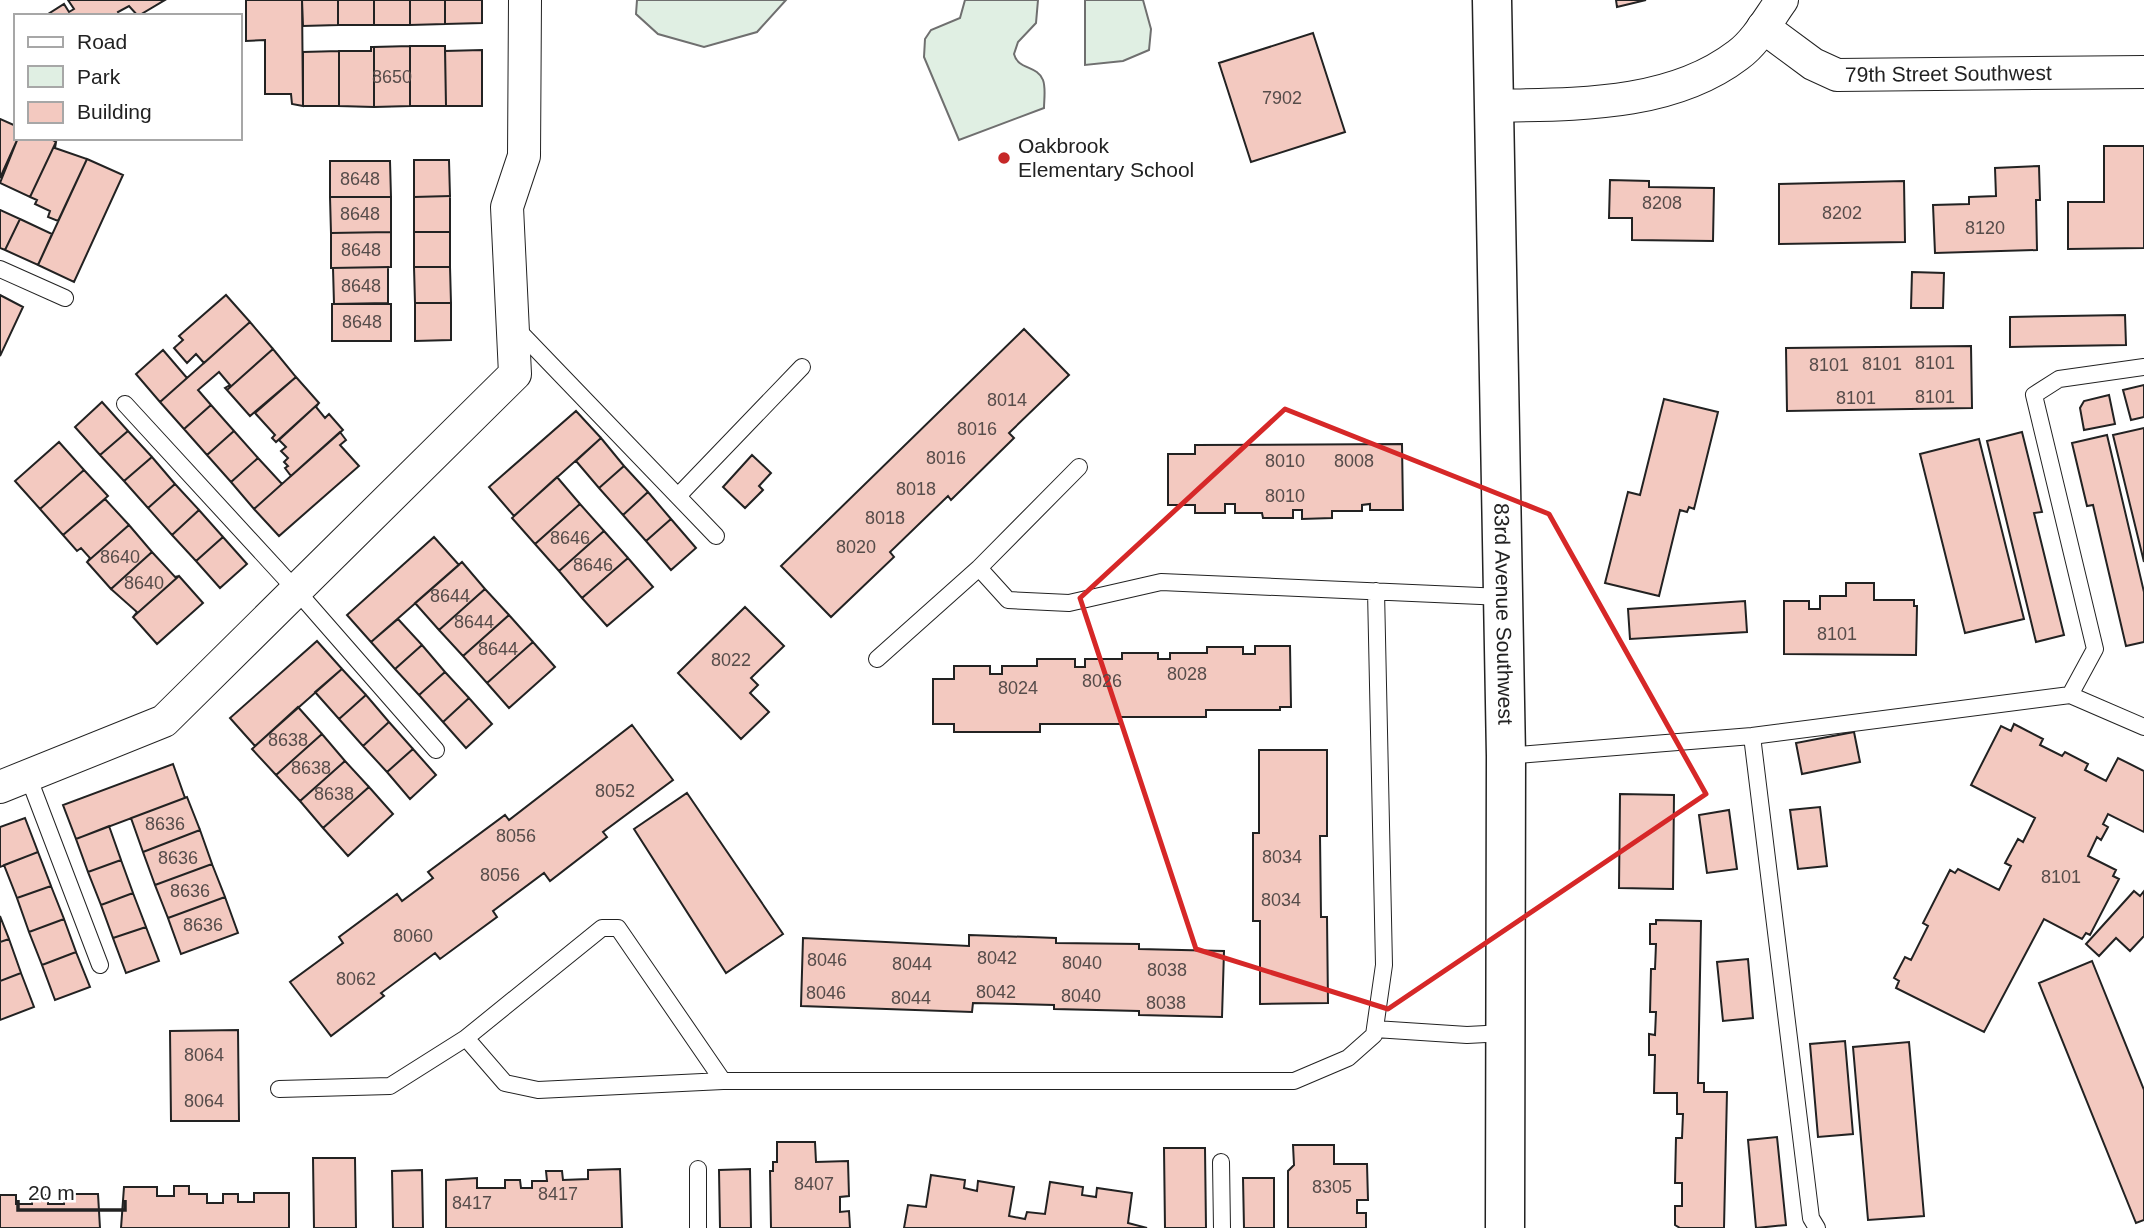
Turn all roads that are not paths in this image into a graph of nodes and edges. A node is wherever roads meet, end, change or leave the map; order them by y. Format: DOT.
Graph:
graph roads {
  1 [pos="525,0"];
  2 [pos="1492,0"];
  3 [pos="1782,0"];
  4 [pos="1763,27"];
  5 [pos="2144,72"];
  6 [pos="1493,106"];
  7 [pos="0,269"];
  8 [pos="65,298"];
  9 [pos="513,324"];
  10 [pos="802,367"];
  11 [pos="2144,367"];
  12 [pos="125,404"];
  13 [pos="1079,467"];
  14 [pos="678,496"];
  15 [pos="716,537"];
  16 [pos="979,568"];
  17 [pos="296,590"];
  18 [pos="1376,592"];
  19 [pos="1503,597"];
  20 [pos="877,659"];
  21 [pos="2070,695"];
  22 [pos="2144,727"];
  23 [pos="1752,736"];
  24 [pos="436,750"];
  25 [pos="1506,756"];
  26 [pos="14,782"];
  27 [pos="100,965"];
  28 [pos="1375,1030"];
  29 [pos="1505,1033"];
  30 [pos="466,1038"];
  31 [pos="723,1082"];
  32 [pos="279,1089"];
  33 [pos="1221,1162"];
  34 [pos="698,1169"];
  35 [pos="698,1228"];
  36 [pos="1222,1228"];
  37 [pos="1505,1228"];
  38 [pos="1817,1228"];
  1 -- 9 [label="street"];
  2 -- 6 [label="street, 83rd Avenue Southwest"];
  3 -- 4 [label="street"];
  4 -- 5 [label="street, 79th Street Southwest"];
  4 -- 6 [label="street"];
  6 -- 19 [label="street, 83rd Avenue Southwest"];
  7 -- 8 [label="lane"];
  9 -- 14 [label="lane"];
  9 -- 17 [label="street"];
  10 -- 14 [label="lane"];
  11 -- 21 [label="lane"];
  12 -- 17 [label="lane"];
  13 -- 16 [label="lane"];
  14 -- 15 [label="lane"];
  16 -- 18 [label="lane"];
  16 -- 20 [label="lane"];
  17 -- 24 [label="lane"];
  17 -- 26 [label="street"];
  18 -- 19 [label="lane"];
  18 -- 28 [label="lane"];
  19 -- 25 [label="street, 83rd Avenue Southwest"];
  21 -- 22 [label="lane"];
  21 -- 23 [label="lane"];
  23 -- 25 [label="lane"];
  23 -- 38 [label="lane"];
  25 -- 29 [label="street, 83rd Avenue Southwest"];
  26 -- 27 [label="lane"];
  28 -- 29 [label="lane"];
  28 -- 31 [label="lane"];
  29 -- 37 [label="street, 83rd Avenue Southwest"];
  30 -- 31 [label="lane"];
  30 -- 31 [label="lane"];
  30 -- 32 [label="lane"];
  33 -- 36 [label="lane"];
  34 -- 35 [label="lane"];
}
